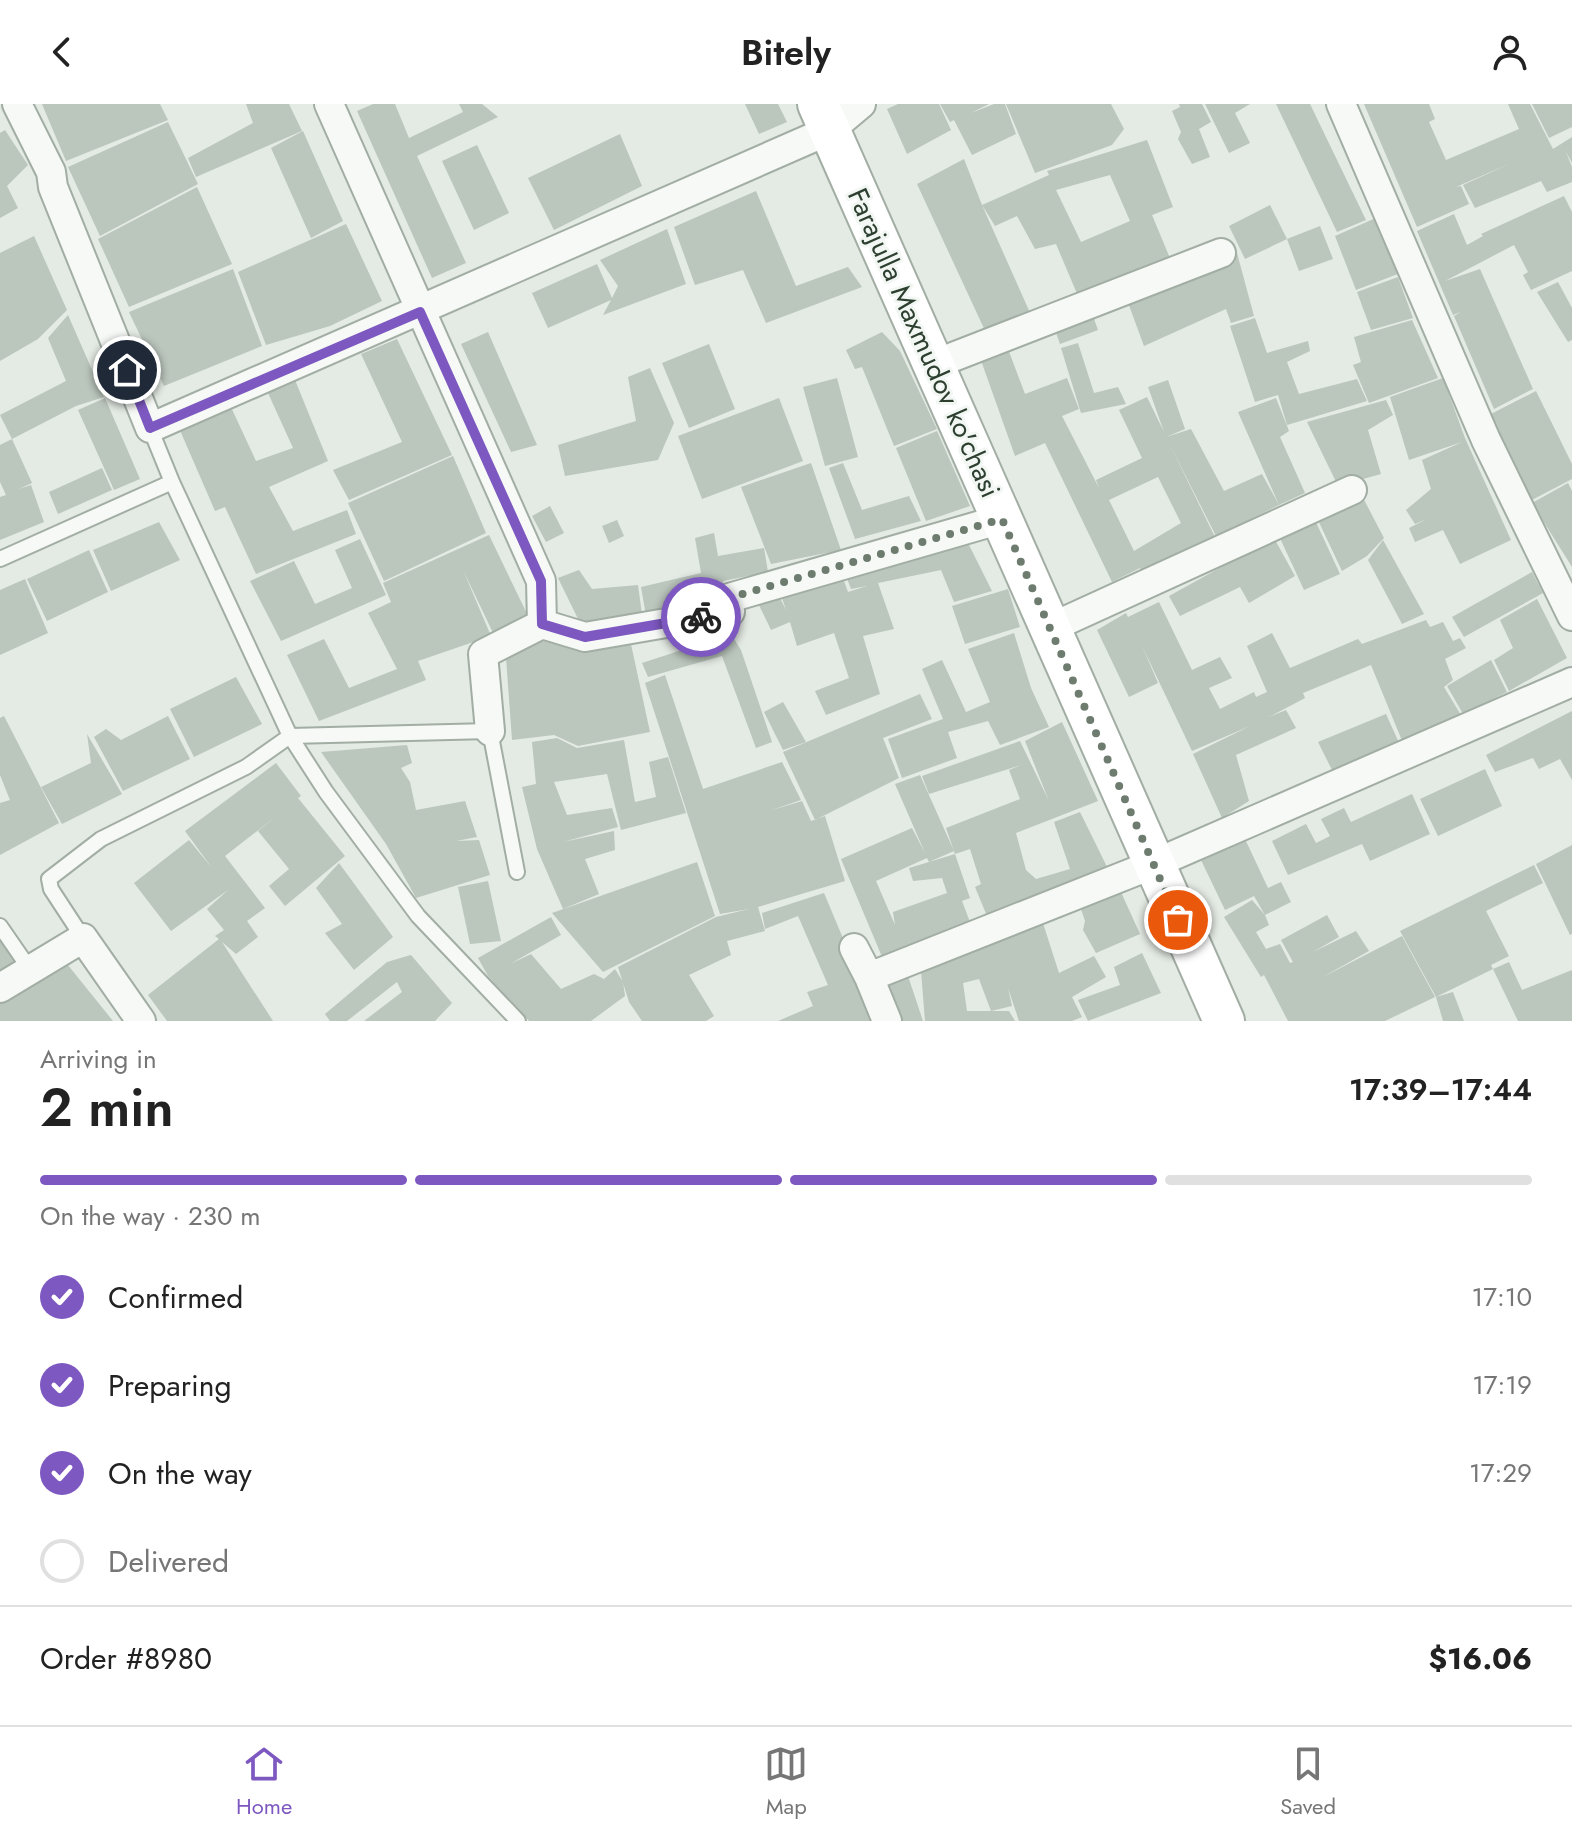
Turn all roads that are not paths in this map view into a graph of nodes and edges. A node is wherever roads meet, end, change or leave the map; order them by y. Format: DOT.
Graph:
graph roads {
  1 [pos="17,104"];
  2 [pos="329,104"];
  3 [pos="861,104"];
  4 [pos="1341,104"];
  5 [pos="824,117"];
  6 [pos="1221,253"];
  7 [pos="420,312"];
  8 [pos="935,364"];
  9 [pos="150,428"];
  10 [pos="172,482"];
  11 [pos="1352,490"];
  12 [pos="1002,519"];
  13 [pos="0,559"];
  14 [pos="1572,616"];
  15 [pos="542,624"];
  16 [pos="1050,628"];
  17 [pos="1572,682"];
  18 [pos="490,731"];
  19 [pos="290,736"];
  20 [pos="1154,864"];
  21 [pos="517,872"];
  22 [pos="0,926"];
  23 [pos="83,938"];
  24 [pos="854,948"];
  25 [pos="29,968"];
  26 [pos="869,977"];
  27 [pos="0,988"];
  28 [pos="141,1021"];
  29 [pos="518,1021"];
  30 [pos="887,1021"];
  31 [pos="1224,1021"];
  1 -- 9 [label="street"];
  2 -- 7 [label="street"];
  3 -- 5 [label="street"];
  4 -- 14 [label="street"];
  5 -- 7 [label="street"];
  5 -- 8 [label="main road, Farajulla Maxmudov ko'chasi"];
  6 -- 8 [label="street"];
  7 -- 9 [label="street"];
  7 -- 15 [label="street"];
  8 -- 12 [label="main road, Farajulla Maxmudov ko'chasi"];
  9 -- 10 [label="lane"];
  10 -- 13 [label="lane"];
  10 -- 19 [label="lane"];
  11 -- 16 [label="street"];
  12 -- 15 [label="street"];
  12 -- 16 [label="main road, Farajulla Maxmudov ko'chasi"];
  15 -- 18 [label="street"];
  16 -- 20 [label="main road, Farajulla Maxmudov ko'chasi"];
  17 -- 20 [label="street"];
  18 -- 19 [label="lane"];
  18 -- 21 [label="lane"];
  19 -- 23 [label="lane"];
  19 -- 29 [label="lane"];
  20 -- 26 [label="street"];
  20 -- 31 [label="main road, Farajulla Maxmudov ko'chasi"];
  22 -- 25 [label="lane"];
  23 -- 25 [label="street"];
  23 -- 28 [label="street"];
  24 -- 26 [label="street"];
  25 -- 27 [label="street"];
  26 -- 30 [label="street"];
}
